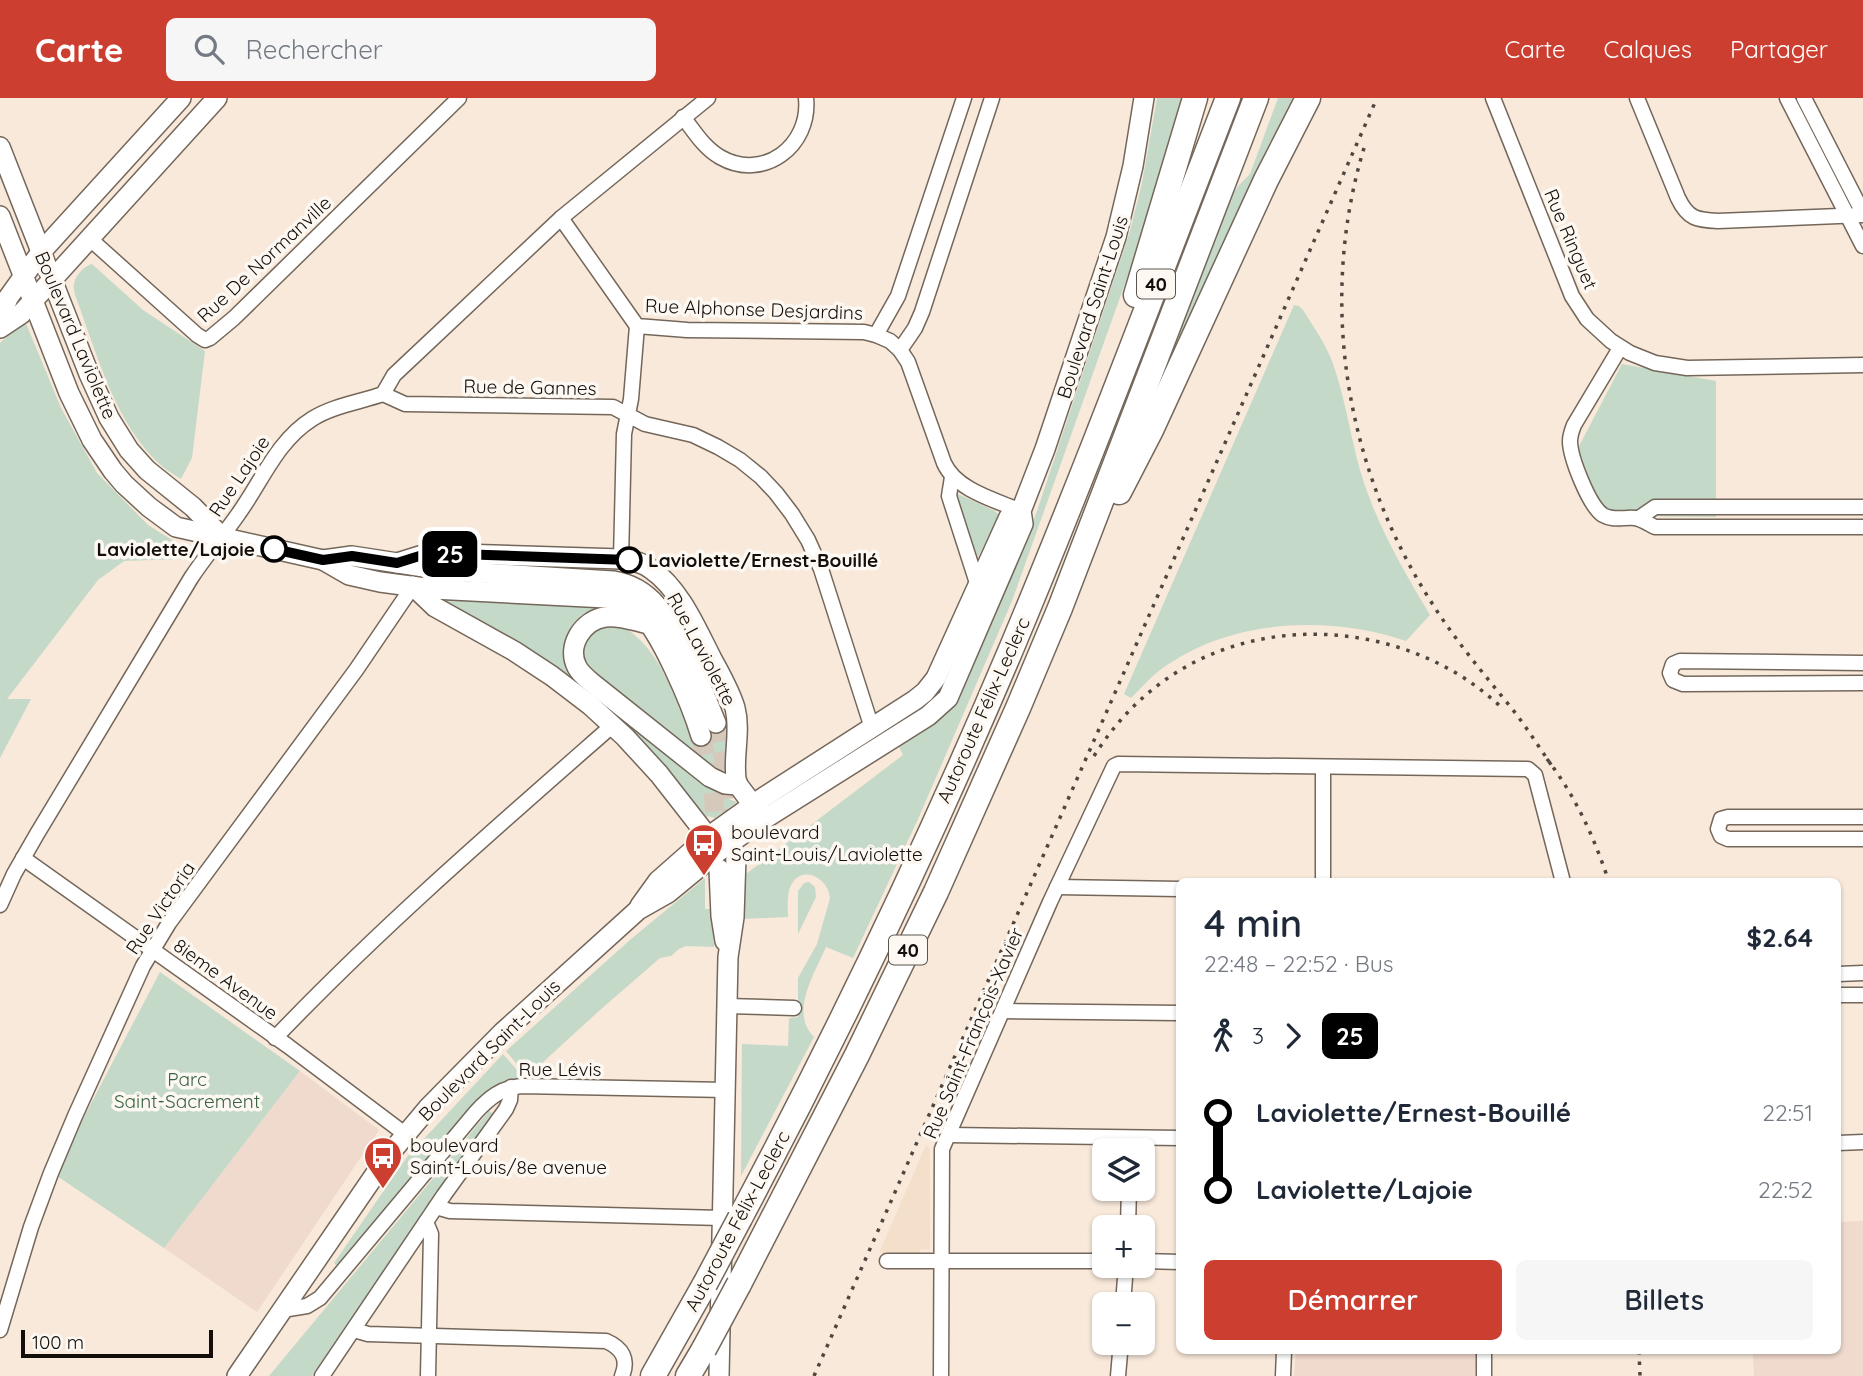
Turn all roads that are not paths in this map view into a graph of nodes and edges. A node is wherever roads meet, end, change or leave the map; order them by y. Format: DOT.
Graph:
graph roads {
  1 [pos="181,98"];
  2 [pos="217,98"];
  3 [pos="459,98"];
  4 [pos="708,98"];
  5 [pos="806,98"];
  6 [pos="964,98"];
  7 [pos="992,98"];
  8 [pos="1144,98"];
  9 [pos="1195,98"];
  10 [pos="1228,98"];
  11 [pos="1256,98"];
  12 [pos="1308,98"];
  13 [pos="1493,98"];
  14 [pos="1637,98"];
  15 [pos="1787,98"];
  16 [pos="1804,98"];
  17 [pos="683,117"];
  18 [pos="0,147"];
  19 [pos="1863,214"];
  20 [pos="0,216"];
  21 [pos="1848,216"];
  22 [pos="561,218"];
  23 [pos="89,238"];
  24 [pos="1863,246"];
  25 [pos="41,252"];
  26 [pos="23,275"];
  27 [pos="52,280"];
  28 [pos="34,299"];
  29 [pos="0,319"];
  30 [pos="637,326"];
  31 [pos="0,328"];
  32 [pos="876,335"];
  33 [pos="1620,348"];
  34 [pos="900,350"];
  35 [pos="1863,365"];
  36 [pos="383,394"];
  37 [pos="628,415"];
  38 [pos="1084,469"];
  39 [pos="952,477"];
  40 [pos="1863,506"];
  41 [pos="1021,511"];
  42 [pos="1639,518"];
  43 [pos="1863,527"];
  44 [pos="222,537"];
  45 [pos="621,559"];
  46 [pos="323,560"];
  47 [pos="397,563"];
  48 [pos="977,583"];
  49 [pos="413,586"];
  50 [pos="1060,608"];
  51 [pos="649,624"];
  52 [pos="1863,663"];
  53 [pos="1863,683"];
  54 [pos="613,725"];
  55 [pos="872,728"];
  56 [pos="1323,767"];
  57 [pos="738,785"];
  58 [pos="758,812"];
  59 [pos="1863,817"];
  60 [pos="1863,839"];
  61 [pos="720,853"];
  62 [pos="23,858"];
  63 [pos="1323,878"];
  64 [pos="1562,878"];
  65 [pos="1058,887"];
  66 [pos="1176,889"];
  67 [pos="0,905"];
  68 [pos="152,950"];
  69 [pos="1841,974"];
  70 [pos="1863,974"];
  71 [pos="1841,995"];
  72 [pos="1863,995"];
  73 [pos="727,1006"];
  74 [pos="794,1008"];
  75 [pos="1003,1011"];
  76 [pos="1176,1013"];
  77 [pos="275,1038"];
  78 [pos="511,1087"];
  79 [pos="726,1090"];
  80 [pos="405,1134"];
  81 [pos="949,1135"];
  82 [pos="1176,1138"];
  83 [pos="1155,1141"];
  84 [pos="1092,1142"];
  85 [pos="1863,1142"];
  86 [pos="1841,1143"];
  87 [pos="436,1207"];
  88 [pos="731,1218"];
  89 [pos="426,1222"];
  90 [pos="942,1260"];
  91 [pos="887,1261"];
  92 [pos="1092,1261"];
  93 [pos="1155,1261"];
  94 [pos="1176,1262"];
  95 [pos="282,1310"];
  96 [pos="0,1330"];
  97 [pos="354,1330"];
  98 [pos="429,1336"];
  99 [pos="1284,1354"];
  100 [pos="1484,1354"];
  101 [pos="1120,1355"];
  102 [pos="237,1376"];
  103 [pos="322,1376"];
  104 [pos="428,1376"];
  105 [pos="622,1376"];
  106 [pos="653,1376"];
  107 [pos="688,1376"];
  108 [pos="719,1376"];
  109 [pos="941,1376"];
  110 [pos="1118,1376"];
  111 [pos="1283,1376"];
  112 [pos="1484,1376"];
  1 -- 25 [label="street"];
  2 -- 23 [label="street"];
  3 -- 23 [label="street, Rue De Normanville"];
  4 -- 17 [label="street"];
  5 -- 17 [label="street"];
  6 -- 32 [label="street"];
  7 -- 34 [label="street"];
  8 -- 41 [label="street, Boulevard Saint-Louis"];
  9 -- 38 [label="highway"];
  10 -- 38 [label="highway, Autoroute Félix-Leclerc / 40"];
  11 -- 50 [label="highway, Autoroute Félix-Leclerc / 40"];
  12 -- 50 [label="highway"];
  13 -- 33 [label="street, Rue Ringuet"];
  14 -- 21 [label="street"];
  15 -- 21 [label="street"];
  16 -- 19 [label="street"];
  17 -- 22 [label="street"];
  18 -- 25 [label="street, Boulevard Laviolette"];
  19 -- 21 [label="street"];
  20 -- 26 [label="street, Boulevard Laviolette"];
  21 -- 24 [label="street"];
  22 -- 30 [label="street, Rue Alphonse Desjardins"];
  22 -- 36 [label="street"];
  23 -- 27 [label="street"];
  25 -- 26 [label="street"];
  25 -- 27 [label="street, Boulevard Laviolette"];
  26 -- 28 [label="street, Boulevard Laviolette"];
  26 -- 29 [label="street"];
  27 -- 28 [label="street"];
  27 -- 44 [label="street, Boulevard Laviolette"];
  28 -- 31 [label="street"];
  28 -- 44 [label="street, Boulevard Laviolette"];
  30 -- 32 [label="street, Rue Alphonse Desjardins"];
  30 -- 37 [label="street"];
  32 -- 34 [label="street, Rue Alphonse Desjardins"];
  33 -- 35 [label="street, Rue Ringuet"];
  33 -- 42 [label="street"];
  34 -- 39 [label="street"];
  36 -- 37 [label="street, Rue de Gannes"];
  36 -- 44 [label="street, Rue Lajoie"];
  37 -- 45 [label="street"];
  37 -- 55 [label="street, Rue de Gannes"];
  38 -- 88 [label="highway, Autoroute Félix-Leclerc / 40"];
  39 -- 41 [label="street"];
  39 -- 48 [label="street"];
  40 -- 42 [label="street"];
  41 -- 48 [label="street, Boulevard Saint-Louis"];
  41 -- 58 [label="street, Boulevard Saint-Louis"];
  42 -- 43 [label="street"];
  44 -- 46 [label="street, Rue Laviolette"];
  44 -- 62 [label="street, Rue Lajoie"];
  45 -- 47 [label="street, Rue Laviolette"];
  45 -- 57 [label="street, Rue Laviolette"];
  46 -- 47 [label="street, Rue Laviolette"];
  46 -- 49 [label="street, Rue Laviolette"];
  47 -- 51 [label="street, Rue Laviolette"];
  48 -- 55 [label="street, Boulevard Saint-Louis"];
  49 -- 51 [label="street, Rue Laviolette"];
  49 -- 54 [label="street"];
  49 -- 68 [label="street, Rue Victoria"];
  50 -- 107 [label="highway, Autoroute Félix-Leclerc / 40, bridge"];
  51 -- 57 [label="street"];
  52 -- 53 [label="street"];
  54 -- 61 [label="street"];
  54 -- 77 [label="street"];
  55 -- 58 [label="street, Boulevard Saint-Louis"];
  56 -- 63 [label="street"];
  56 -- 64 [label="street"];
  56 -- 65 [label="street, Rue Saint-François-Xavier"];
  57 -- 58 [label="street"];
  58 -- 61 [label="street, Boulevard Saint-Louis"];
  59 -- 60 [label="street"];
  61 -- 73 [label="street"];
  61 -- 80 [label="street, Boulevard Saint-Louis"];
  62 -- 67 [label="street, Rue Lajoie"];
  62 -- 68 [label="street, 8ieme Avenue"];
  65 -- 66 [label="street"];
  65 -- 75 [label="street, Rue Saint-François-Xavier"];
  68 -- 77 [label="street, 8ieme Avenue"];
  68 -- 96 [label="street, Rue Victoria"];
  69 -- 70 [label="street"];
  71 -- 72 [label="street"];
  73 -- 74 [label="street"];
  73 -- 79 [label="street"];
  75 -- 76 [label="street"];
  75 -- 81 [label="street, Rue Saint-François-Xavier"];
  77 -- 80 [label="street, 8ieme Avenue"];
  78 -- 79 [label="street, Rue Lévis"];
  78 -- 87 [label="street"];
  78 -- 95 [label="street, Rue Lévis"];
  79 -- 88 [label="street"];
  80 -- 95 [label="street, Boulevard Saint-Louis"];
  81 -- 84 [label="street"];
  81 -- 90 [label="street, Rue Saint-François-Xavier"];
  82 -- 83 [label="street"];
  85 -- 86 [label="street"];
  87 -- 88 [label="street"];
  87 -- 89 [label="street"];
  88 -- 106 [label="highway, Autoroute Félix-Leclerc / 40, bridge"];
  88 -- 108 [label="street"];
  89 -- 97 [label="street"];
  89 -- 98 [label="street"];
  90 -- 91 [label="street"];
  90 -- 92 [label="street"];
  90 -- 109 [label="street, Rue Saint-François-Xavier"];
  93 -- 94 [label="street"];
  95 -- 102 [label="street, Boulevard Saint-Louis"];
  97 -- 98 [label="street"];
  97 -- 103 [label="street"];
  98 -- 104 [label="street"];
  98 -- 105 [label="street"];
  99 -- 111 [label="street"];
  100 -- 112 [label="street"];
  101 -- 110 [label="street"];
}
